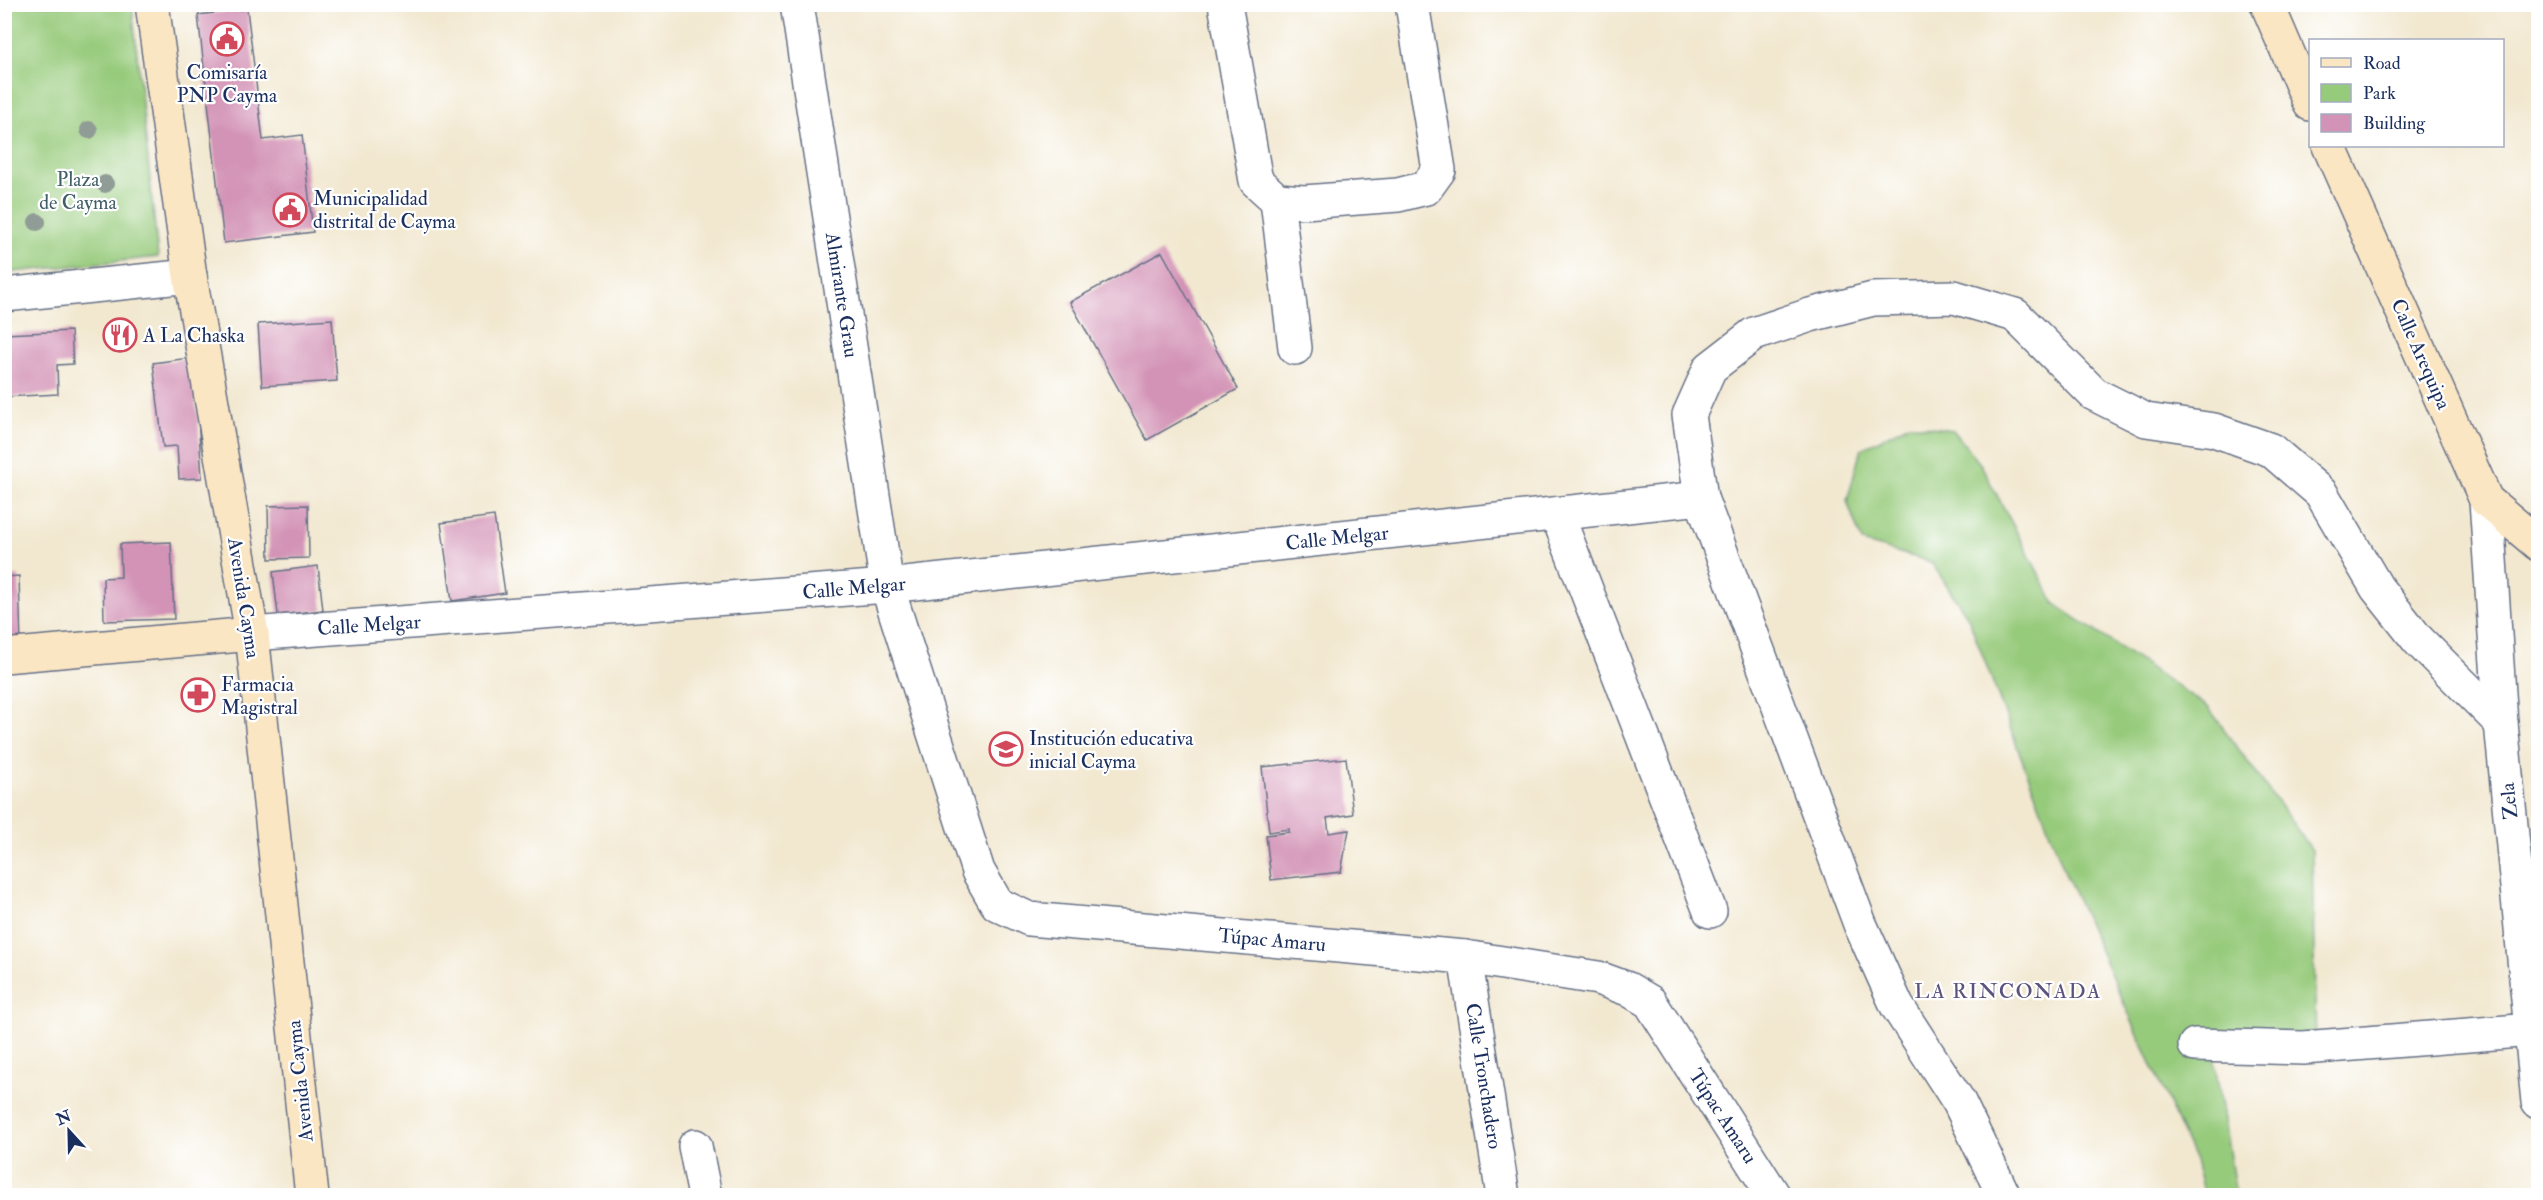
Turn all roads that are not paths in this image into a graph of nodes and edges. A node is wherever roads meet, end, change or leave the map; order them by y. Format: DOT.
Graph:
graph roads {
  1 [pos="152,4"];
  2 [pos="797,4"];
  3 [pos="1225,4"];
  4 [pos="1412,4"];
  5 [pos="2266,4"];
  6 [pos="2309,102"];
  7 [pos="2329,147"];
  8 [pos="1276,200"];
  9 [pos="190,276"];
  10 [pos="4,295"];
  11 [pos="1295,348"];
  12 [pos="1701,498"];
  13 [pos="2486,501"];
  14 [pos="1557,514"];
  15 [pos="2538,544"];
  16 [pos="887,586"];
  17 [pos="252,634"];
  18 [pos="4,656"];
  19 [pos="2501,723"];
  20 [pos="1710,911"];
  21 [pos="1465,957"];
  22 [pos="2532,1030"];
  23 [pos="2195,1045"];
  24 [pos="2538,1102"];
  25 [pos="695,1146"];
  26 [pos="312,1196"];
  27 [pos="705,1196"];
  28 [pos="1503,1196"];
  29 [pos="1774,1196"];
  30 [pos="2004,1196"];
  1 -- 9 [label="main road, Avenida Cayma"];
  2 -- 16 [label="street, Almirante Grau"];
  3 -- 8 [label="street"];
  4 -- 8 [label="street"];
  5 -- 6 [label="main road"];
  7 -- 13 [label="main road, Calle Arequipa"];
  8 -- 11 [label="street"];
  9 -- 10 [label="street"];
  9 -- 17 [label="main road, Avenida Cayma"];
  12 -- 14 [label="street, Calle Melgar"];
  12 -- 19 [label="street"];
  12 -- 30 [label="street"];
  13 -- 15 [label="main road, Calle Arequipa"];
  13 -- 19 [label="street, Zela"];
  14 -- 16 [label="street, Calle Melgar"];
  14 -- 20 [label="street"];
  16 -- 17 [label="street, Calle Melgar"];
  16 -- 21 [label="street, Túpac Amaru"];
  17 -- 18 [label="main road, Calle Melgar"];
  17 -- 26 [label="main road, Avenida Cayma"];
  19 -- 22 [label="street, Zela"];
  21 -- 28 [label="street, Calle Tronchadero"];
  21 -- 29 [label="street, Túpac Amaru"];
  22 -- 23 [label="street"];
  22 -- 24 [label="street, Zela"];
  25 -- 27 [label="street"];
}
